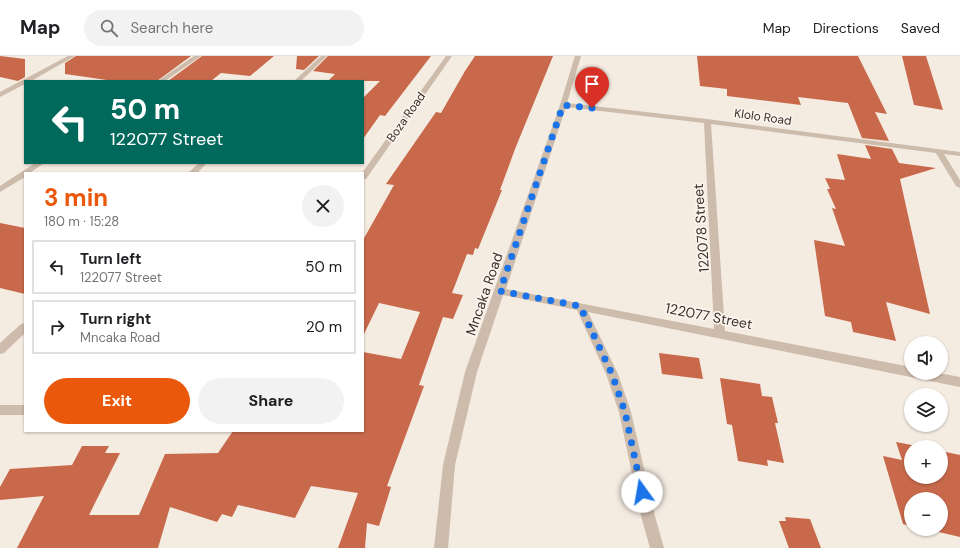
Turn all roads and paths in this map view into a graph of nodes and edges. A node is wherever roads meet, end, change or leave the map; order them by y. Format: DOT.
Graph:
graph roads {
  1 [pos="72,56"];
  2 [pos="198,56"];
  3 [pos="324,56"];
  4 [pos="449,56"];
  5 [pos="578,56"];
  6 [pos="27,80"];
  7 [pos="162,80"];
  8 [pos="298,80"];
  9 [pos="24,82"];
  10 [pos="0,95"];
  11 [pos="563,105"];
  12 [pos="707,120"];
  13 [pos="939,152"];
  14 [pos="960,154"];
  15 [pos="38,164"];
  16 [pos="202,164"];
  17 [pos="26,172"];
  18 [pos="193,172"];
  19 [pos="24,174"];
  20 [pos="364,176"];
  21 [pos="960,186"];
  22 [pos="0,190"];
  23 [pos="500,291"];
  24 [pos="580,306"];
  25 [pos="24,328"];
  26 [pos="720,334"];
  27 [pos="0,350"];
  28 [pos="904,371"];
  29 [pos="948,380"];
  30 [pos="960,382"];
  31 [pos="0,410"];
  32 [pos="24,410"];
  33 [pos="441,548"];
  34 [pos="657,548"];
  1 -- 6 [label="street"];
  2 -- 7 [label="street"];
  3 -- 8 [label="street"];
  4 -- 20 [label="street, Boza Road"];
  5 -- 11 [label="street, Mncaka Road"];
  9 -- 10 [label="street"];
  11 -- 12 [label="street, Klolo Road"];
  11 -- 23 [label="street, Mncaka Road"];
  12 -- 13 [label="street, Klolo Road"];
  12 -- 26 [label="street, 122078 Street"];
  13 -- 14 [label="street, Klolo Road"];
  13 -- 21 [label="street"];
  15 -- 17 [label="street"];
  16 -- 18 [label="street"];
  19 -- 22 [label="street"];
  23 -- 24 [label="street, 122077 Street"];
  23 -- 33 [label="street, Mncaka Road"];
  24 -- 26 [label="street, 122077 Street"];
  24 -- 34 [label="street"];
  25 -- 27 [label="street"];
  26 -- 28 [label="street, 122077 Street"];
  29 -- 30 [label="street"];
  31 -- 32 [label="street"];
}
